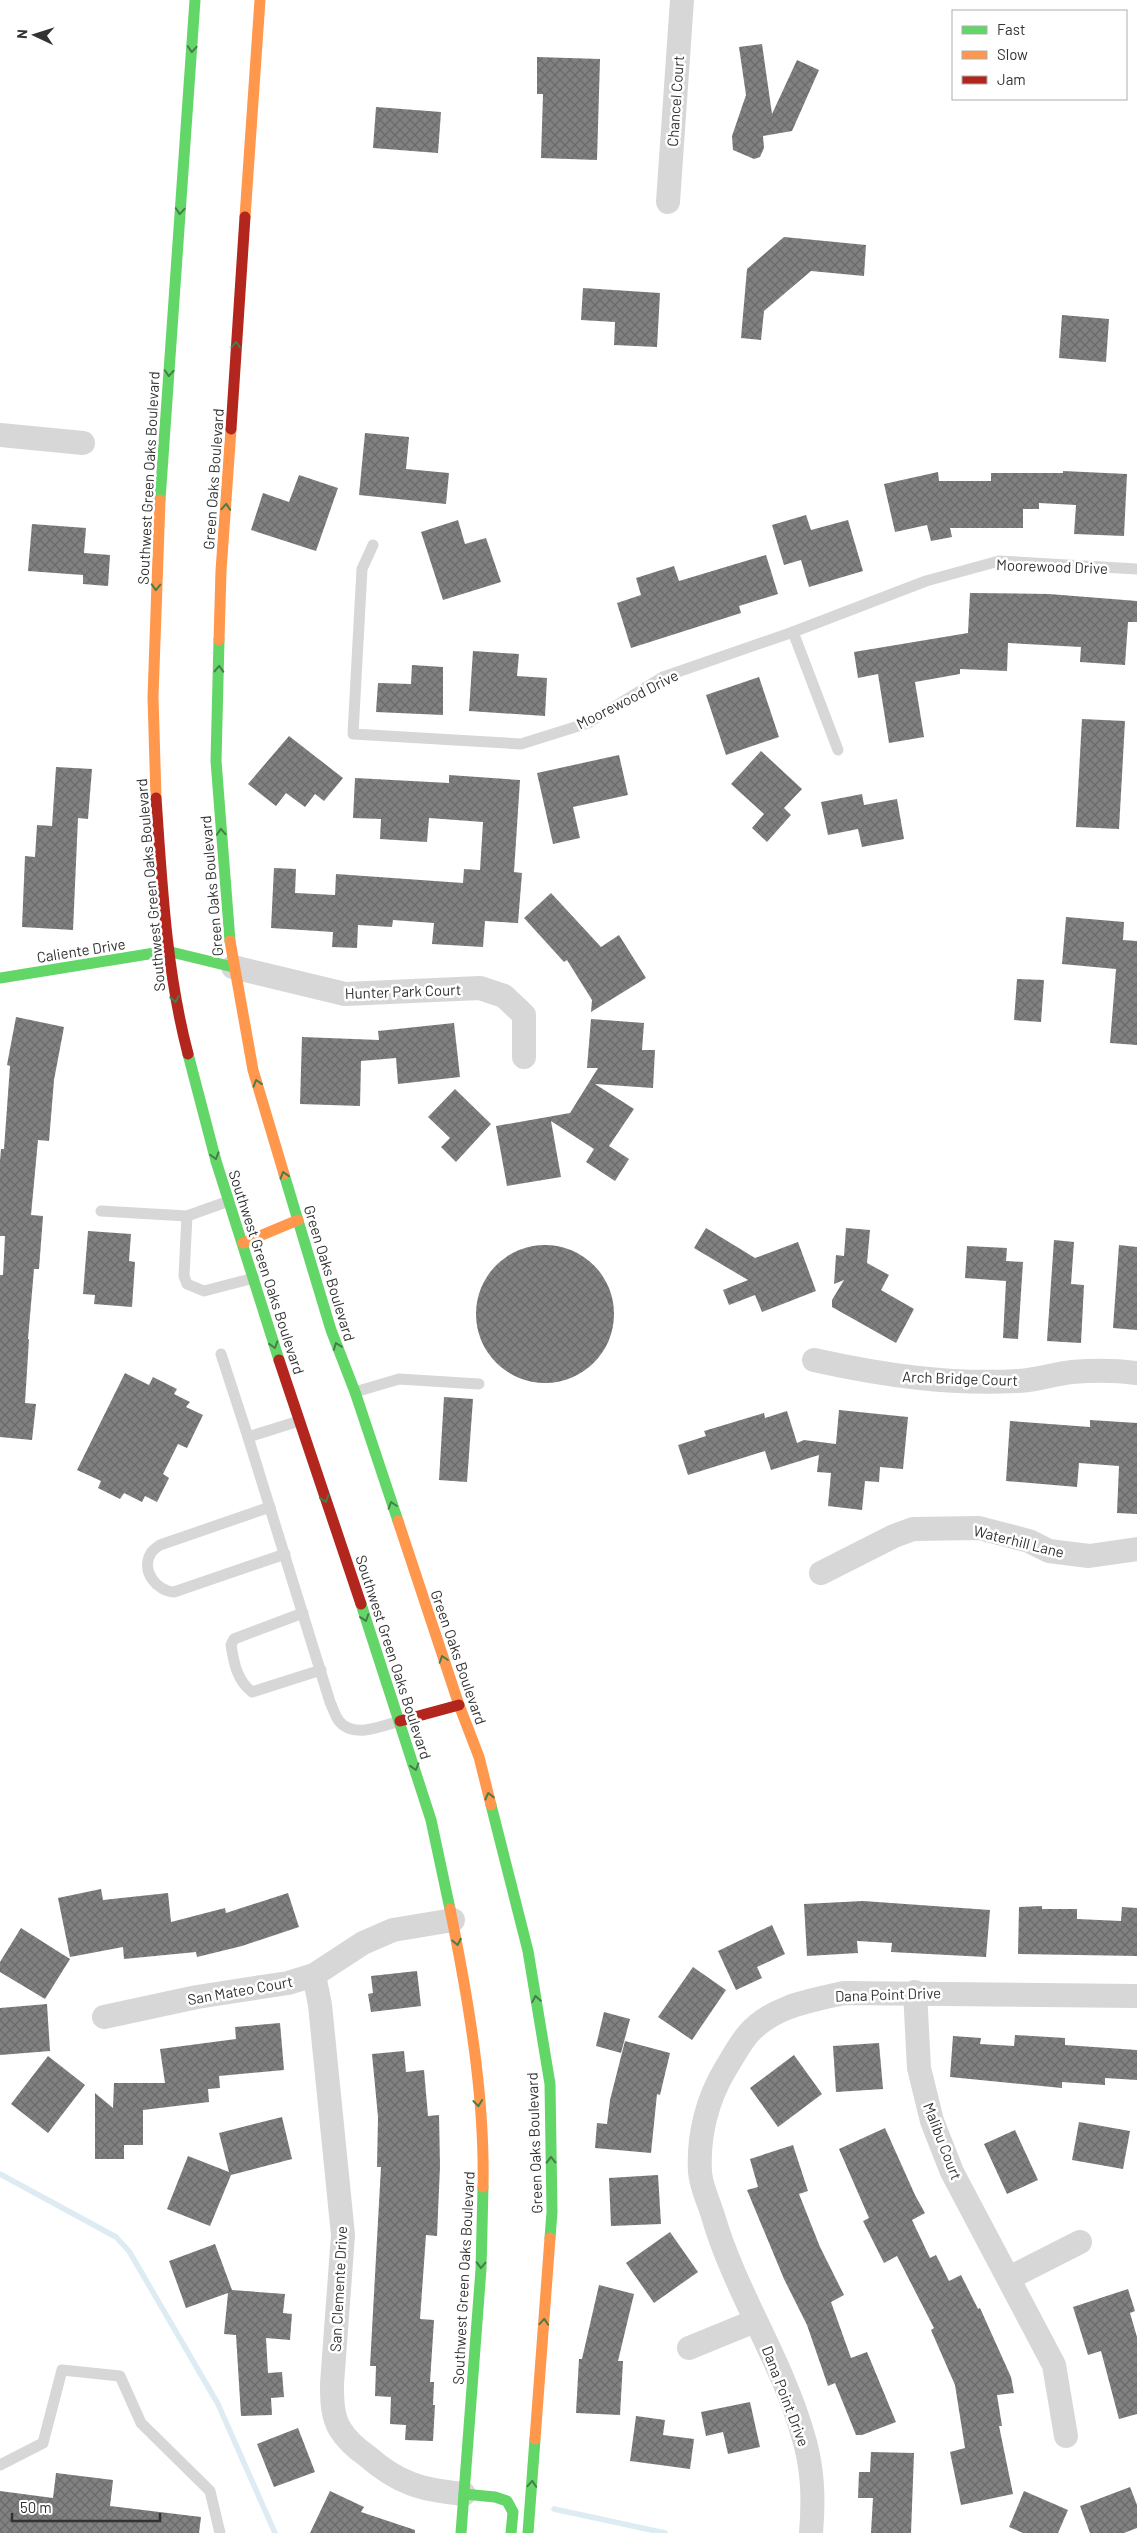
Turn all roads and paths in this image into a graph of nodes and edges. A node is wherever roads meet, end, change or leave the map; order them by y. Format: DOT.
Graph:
graph roads {
  1 [pos="195,0"];
  2 [pos="260,0"];
  3 [pos="682,0"];
  4 [pos="668,202"];
  5 [pos="0,435"];
  6 [pos="82,443"];
  7 [pos="373,546"];
  8 [pos="1137,569"];
  9 [pos="793,632"];
  10 [pos="838,750"];
  11 [pos="167,951"];
  12 [pos="233,968"];
  13 [pos="0,978"];
  14 [pos="524,1057"];
  15 [pos="229,1201"];
  16 [pos="101,1211"];
  17 [pos="187,1216"];
  18 [pos="298,1220"];
  19 [pos="243,1243"];
  20 [pos="254,1278"];
  21 [pos="221,1354"];
  22 [pos="814,1360"];
  23 [pos="1137,1372"];
  24 [pos="479,1384"];
  25 [pos="355,1392"];
  26 [pos="298,1421"];
  27 [pos="248,1437"];
  28 [pos="270,1507"];
  29 [pos="1137,1549"];
  30 [pos="285,1554"];
  31 [pos="821,1573"];
  32 [pos="303,1613"];
  33 [pos="321,1670"];
  34 [pos="459,1705"];
  35 [pos="400,1720"];
  36 [pos="453,1920"];
  37 [pos="314,1975"];
  38 [pos="915,1992"];
  39 [pos="1137,1996"];
  40 [pos="104,2017"];
  41 [pos="1080,2242"];
  42 [pos="1008,2278"];
  43 [pos="755,2321"];
  44 [pos="689,2348"];
  45 [pos="1066,2436"];
  46 [pos="0,2465"];
  47 [pos="464,2494"];
  48 [pos="220,2533"];
  49 [pos="461,2533"];
  50 [pos="511,2533"];
  51 [pos="528,2533"];
  52 [pos="812,2533"];
  1 -- 11 [label="main road, Southwest Green Oaks Boulevard, one-way"];
  12 -- 2 [label="main road, Green Oaks Boulevard, one-way"];
  3 -- 4 [label="street, Chancel Court"];
  5 -- 6 [label="street"];
  7 -- 9 [label="lane, Moorewood Drive"];
  8 -- 9 [label="lane, Moorewood Drive"];
  9 -- 10 [label="lane"];
  11 -- 12 [label="main road"];
  11 -- 13 [label="main road, Caliente Drive"];
  11 -- 15 [label="main road, Southwest Green Oaks Boulevard, one-way"];
  12 -- 14 [label="street, Hunter Park Court"];
  18 -- 12 [label="main road, Green Oaks Boulevard, one-way"];
  15 -- 17 [label="lane"];
  15 -- 19 [label="main road, Southwest Green Oaks Boulevard"];
  16 -- 17 [label="lane"];
  17 -- 20 [label="lane"];
  18 -- 19 [label="main road"];
  25 -- 18 [label="main road, Green Oaks Boulevard, one-way"];
  19 -- 20 [label="main road, Southwest Green Oaks Boulevard"];
  20 -- 26 [label="main road, Southwest Green Oaks Boulevard, one-way"];
  21 -- 27 [label="lane"];
  22 -- 23 [label="street, Arch Bridge Court"];
  24 -- 25 [label="lane"];
  34 -- 25 [label="main road, Green Oaks Boulevard, one-way"];
  26 -- 27 [label="lane"];
  26 -- 35 [label="main road, Southwest Green Oaks Boulevard, one-way"];
  27 -- 28 [label="lane"];
  28 -- 30 [label="lane"];
  28 -- 30 [label="lane"];
  29 -- 31 [label="street, Waterhill Lane"];
  30 -- 32 [label="lane"];
  32 -- 33 [label="lane"];
  32 -- 33 [label="lane"];
  33 -- 35 [label="lane"];
  34 -- 35 [label="main road"];
  51 -- 34 [label="main road, Green Oaks Boulevard, one-way"];
  35 -- 36 [label="main road, Southwest Green Oaks Boulevard, one-way"];
  36 -- 37 [label="street, San Mateo Court"];
  36 -- 47 [label="main road, Southwest Green Oaks Boulevard, one-way"];
  37 -- 40 [label="street, San Mateo Court"];
  37 -- 47 [label="street, San Clemente Drive"];
  38 -- 39 [label="street, Dana Point Drive"];
  38 -- 42 [label="street, Malibu Court"];
  38 -- 43 [label="street, Dana Point Drive"];
  41 -- 42 [label="street"];
  42 -- 45 [label="street, Malibu Court"];
  43 -- 44 [label="street"];
  43 -- 52 [label="street, Dana Point Drive"];
  46 -- 48 [label="lane"];
  47 -- 49 [label="main road, Southwest Green Oaks Boulevard"];
  47 -- 50 [label="main road"];
}
